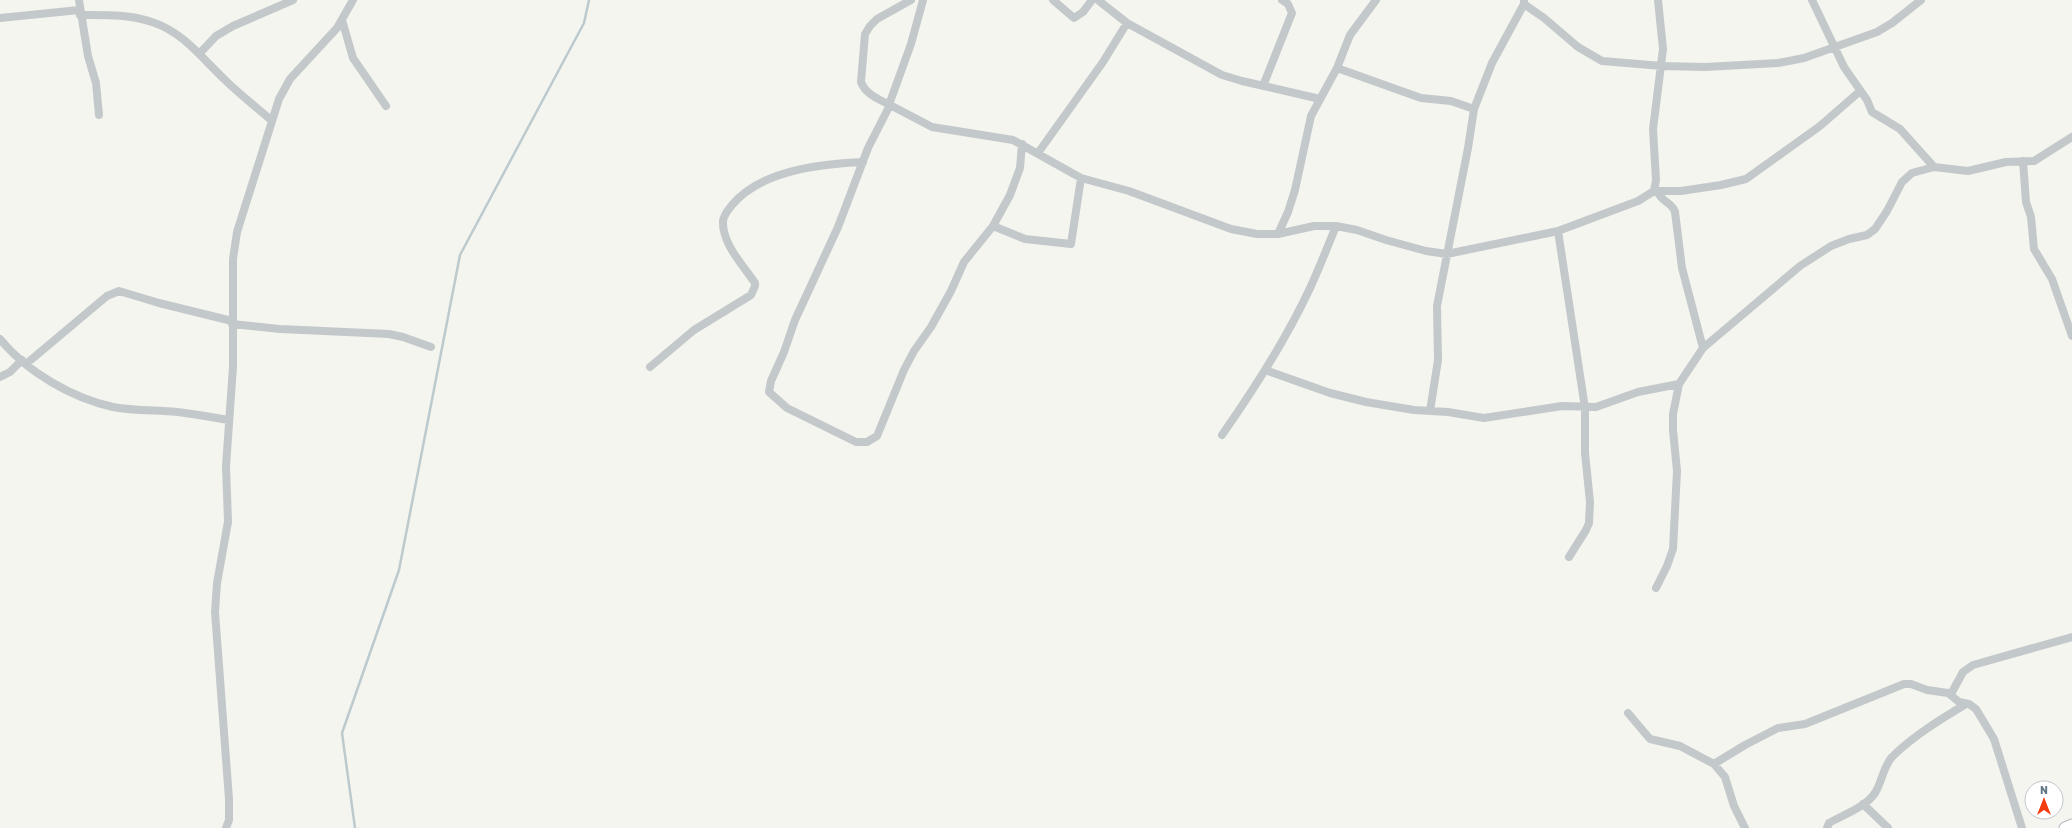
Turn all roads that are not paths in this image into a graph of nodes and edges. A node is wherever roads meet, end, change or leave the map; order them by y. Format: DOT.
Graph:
graph roads {
  1 [pos="78,0"];
  2 [pos="293,0"];
  3 [pos="353,0"];
  4 [pos="911,0"];
  5 [pos="923,0"];
  6 [pos="1053,0"];
  7 [pos="1092,0"];
  8 [pos="1098,0"];
  9 [pos="1282,0"];
  10 [pos="1376,0"];
  11 [pos="1658,0"];
  12 [pos="1812,0"];
  13 [pos="1921,0"];
  14 [pos="1524,2"];
  15 [pos="80,12"];
  16 [pos="0,18"];
  17 [pos="342,20"];
  18 [pos="1127,23"];
  19 [pos="1833,47"];
  20 [pos="200,53"];
  21 [pos="1662,66"];
  22 [pos="1337,68"];
  23 [pos="1263,86"];
  24 [pos="1859,92"];
  25 [pos="1320,99"];
  26 [pos="890,105"];
  27 [pos="386,106"];
  28 [pos="1474,109"];
  29 [pos="98,115"];
  30 [pos="271,120"];
  31 [pos="2072,137"];
  32 [pos="1022,144"];
  33 [pos="1038,153"];
  34 [pos="2023,161"];
  35 [pos="863,162"];
  36 [pos="1934,167"];
  37 [pos="1081,178"];
  38 [pos="1656,192"];
  39 [pos="993,226"];
  40 [pos="1336,226"];
  41 [pos="1558,231"];
  42 [pos="1278,234"];
  43 [pos="1447,254"];
  44 [pos="232,322"];
  45 [pos="2072,336"];
  46 [pos="0,339"];
  47 [pos="431,347"];
  48 [pos="1703,348"];
  49 [pos="24,362"];
  50 [pos="650,366"];
  51 [pos="1265,370"];
  52 [pos="0,377"];
  53 [pos="1679,384"];
  54 [pos="1585,408"];
  55 [pos="1430,411"];
  56 [pos="228,420"];
  57 [pos="1222,435"];
  58 [pos="1569,556"];
  59 [pos="1656,588"];
  60 [pos="2072,637"];
  61 [pos="1951,694"];
  62 [pos="1966,704"];
  63 [pos="1628,713"];
  64 [pos="1714,764"];
  65 [pos="1863,804"];
  66 [pos="2072,825"];
  67 [pos="226,828"];
  68 [pos="1744,828"];
  69 [pos="1827,828"];
  70 [pos="1888,828"];
  71 [pos="2022,828"];
  72 [pos="2065,828"];
  1 -- 15 [label="street"];
  2 -- 20 [label="street"];
  3 -- 17 [label="street"];
  4 -- 26 [label="street"];
  5 -- 26 [label="street"];
  6 -- 7 [label="street"];
  8 -- 18 [label="street"];
  9 -- 23 [label="street"];
  10 -- 22 [label="street"];
  11 -- 21 [label="street"];
  12 -- 19 [label="street"];
  13 -- 19 [label="street"];
  14 -- 21 [label="street"];
  14 -- 28 [label="street"];
  15 -- 16 [label="street"];
  15 -- 20 [label="street"];
  15 -- 29 [label="street"];
  17 -- 27 [label="street"];
  17 -- 30 [label="street"];
  18 -- 23 [label="street"];
  18 -- 33 [label="street"];
  19 -- 21 [label="street"];
  19 -- 24 [label="street"];
  20 -- 30 [label="street"];
  21 -- 38 [label="street"];
  22 -- 25 [label="street"];
  22 -- 28 [label="street"];
  23 -- 25 [label="street"];
  24 -- 36 [label="street"];
  24 -- 38 [label="street"];
  25 -- 42 [label="street"];
  26 -- 32 [label="street"];
  26 -- 35 [label="street"];
  28 -- 43 [label="street"];
  30 -- 44 [label="street"];
  31 -- 34 [label="street"];
  32 -- 33 [label="street"];
  32 -- 39 [label="street"];
  33 -- 37 [label="street"];
  34 -- 36 [label="street"];
  34 -- 45 [label="street"];
  35 -- 39 [label="street"];
  35 -- 50 [label="street"];
  36 -- 48 [label="street"];
  37 -- 39 [label="street"];
  37 -- 42 [label="street"];
  38 -- 41 [label="street"];
  38 -- 48 [label="street"];
  40 -- 42 [label="street"];
  40 -- 43 [label="street"];
  40 -- 51 [label="street"];
  41 -- 43 [label="street"];
  41 -- 54 [label="street"];
  43 -- 55 [label="street"];
  44 -- 47 [label="street"];
  44 -- 49 [label="street"];
  44 -- 56 [label="street"];
  46 -- 49 [label="street"];
  48 -- 53 [label="street"];
  49 -- 52 [label="street"];
  49 -- 56 [label="street"];
  51 -- 55 [label="street"];
  51 -- 57 [label="street"];
  53 -- 54 [label="street"];
  53 -- 59 [label="street"];
  54 -- 55 [label="street"];
  54 -- 58 [label="street"];
  56 -- 67 [label="street"];
  60 -- 61 [label="street"];
  61 -- 62 [label="street"];
  61 -- 64 [label="street"];
  62 -- 65 [label="street"];
  62 -- 71 [label="street"];
  63 -- 64 [label="street"];
  64 -- 68 [label="street"];
  65 -- 69 [label="street"];
  65 -- 70 [label="street"];
  66 -- 72 [label="main road"];
}
